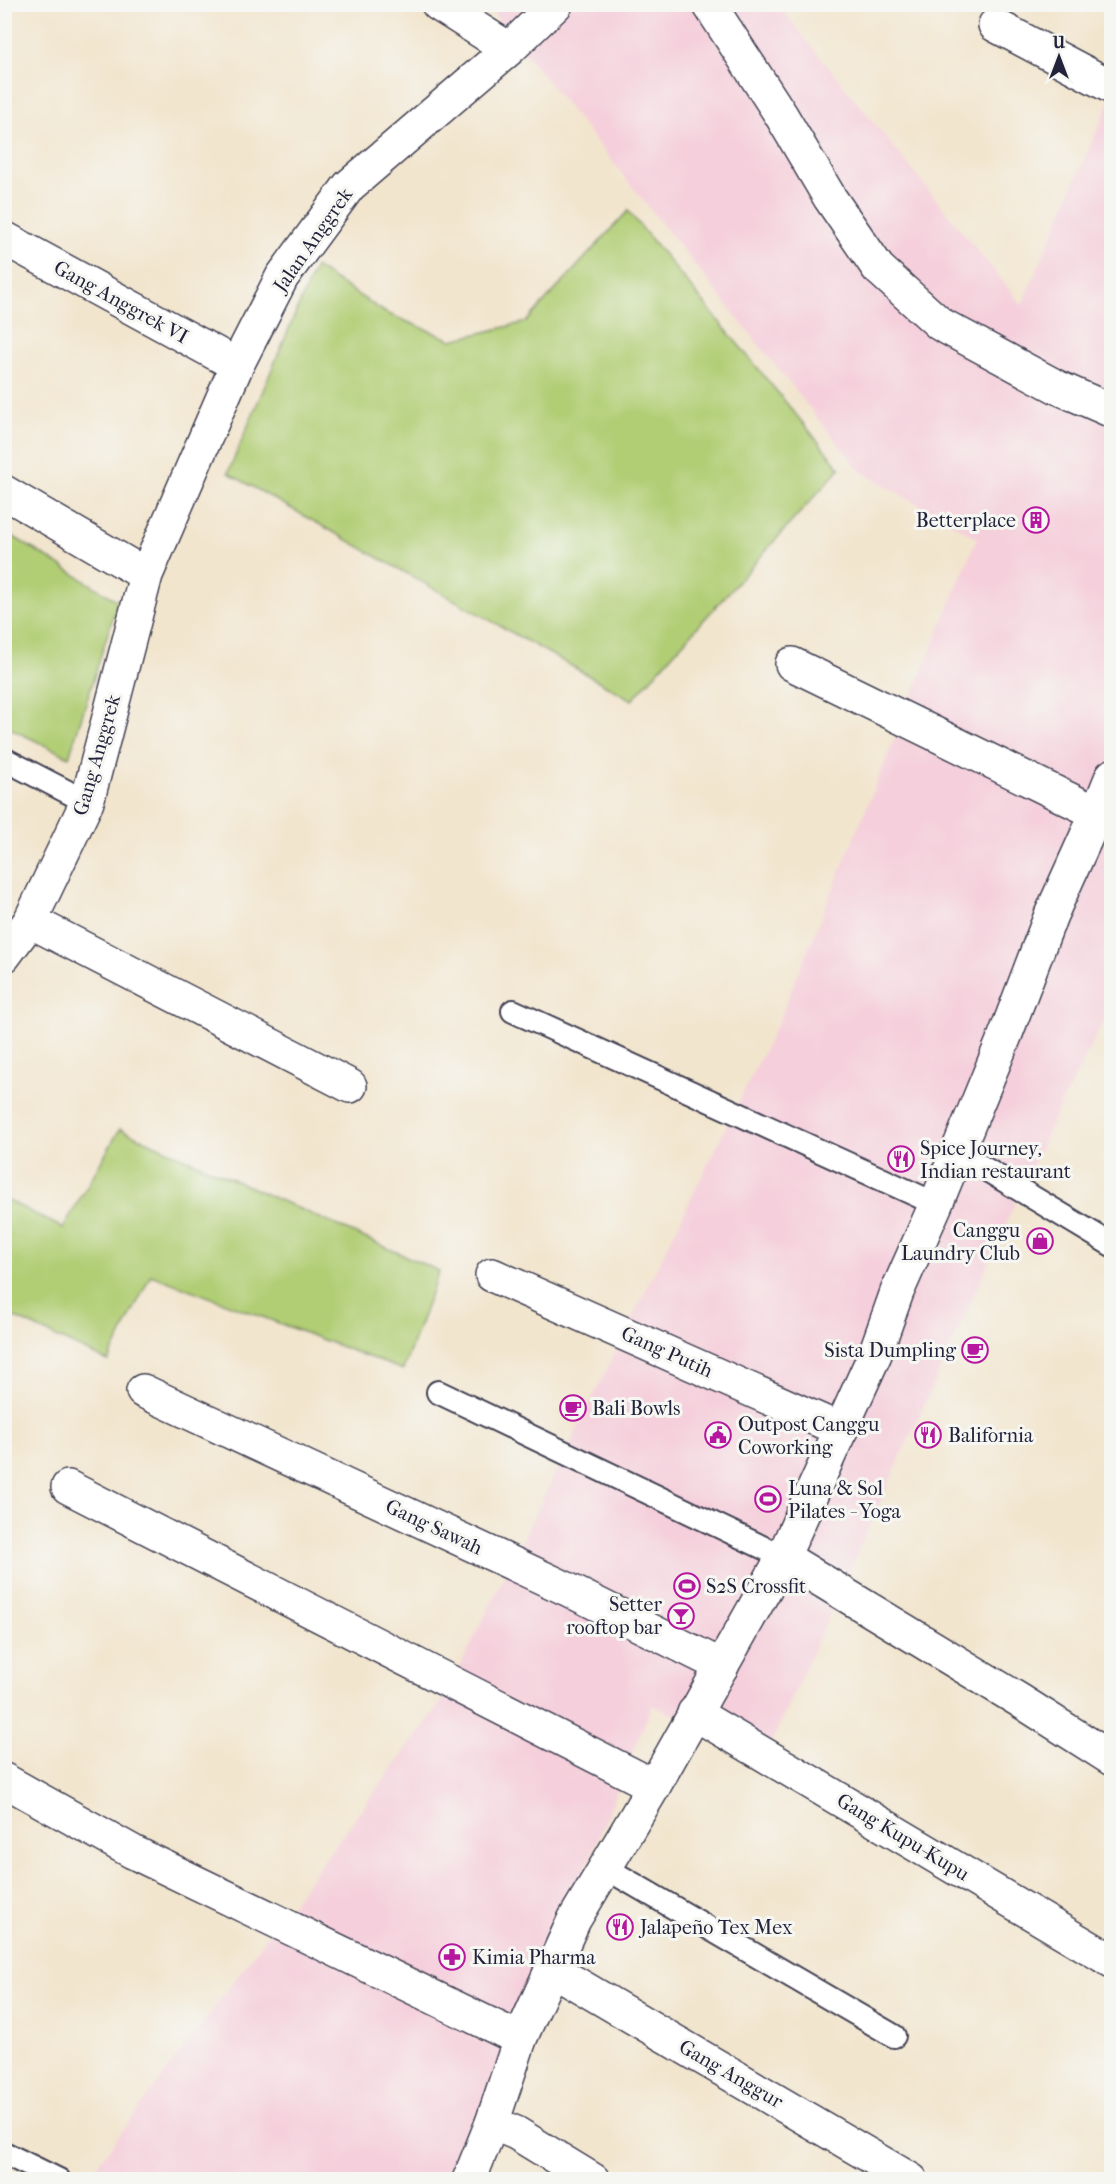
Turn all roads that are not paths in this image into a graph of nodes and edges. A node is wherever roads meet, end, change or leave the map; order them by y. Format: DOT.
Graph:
graph roads {
  1 [pos="438,4"];
  2 [pos="556,4"];
  3 [pos="710,4"];
  4 [pos="995,26"];
  5 [pos="509,49"];
  6 [pos="1112,87"];
  7 [pos="4,238"];
  8 [pos="237,365"];
  9 [pos="1112,411"];
  10 [pos="4,492"];
  11 [pos="146,575"];
  12 [pos="792,664"];
  13 [pos="4,759"];
  14 [pos="1112,776"];
  15 [pos="87,802"];
  16 [pos="1104,816"];
  17 [pos="30,921"];
  18 [pos="4,956"];
  19 [pos="513,1011"];
  20 [pos="350,1086"];
  21 [pos="957,1152"];
  22 [pos="936,1204"];
  23 [pos="1112,1245"];
  24 [pos="492,1275"];
  25 [pos="143,1391"];
  26 [pos="438,1392"];
  27 [pos="841,1430"];
  28 [pos="68,1487"];
  29 [pos="783,1557"];
  30 [pos="722,1666"];
  31 [pos="694,1713"];
  32 [pos="1112,1759"];
  33 [pos="4,1780"];
  34 [pos="654,1785"];
  35 [pos="604,1867"];
  36 [pos="1112,1961"];
  37 [pos="551,1969"];
  38 [pos="894,2036"];
  39 [pos="520,2039"];
  40 [pos="492,2123"];
  41 [pos="4,2153"];
  42 [pos="59,2180"];
  43 [pos="469,2180"];
  44 [pos="593,2180"];
  45 [pos="911,2180"];
  1 -- 5 [label="street"];
  2 -- 5 [label="street, Jalan Anggrek"];
  3 -- 9 [label="street"];
  4 -- 6 [label="street"];
  5 -- 8 [label="street, Jalan Anggrek"];
  7 -- 8 [label="street, Gang Anggrek VI"];
  8 -- 11 [label="street, Jalan Anggrek"];
  10 -- 11 [label="street"];
  11 -- 15 [label="street, Gang Anggrek"];
  12 -- 16 [label="street"];
  13 -- 15 [label="lane"];
  14 -- 16 [label="street"];
  15 -- 17 [label="street, Gang Anggrek"];
  16 -- 21 [label="street"];
  17 -- 18 [label="street, Gang Anggrek"];
  17 -- 20 [label="street"];
  19 -- 22 [label="lane"];
  21 -- 22 [label="street"];
  21 -- 23 [label="lane"];
  22 -- 27 [label="street"];
  24 -- 27 [label="street, Gang Putih"];
  25 -- 30 [label="street, Gang Sawah"];
  26 -- 29 [label="lane"];
  27 -- 29 [label="street"];
  28 -- 34 [label="street"];
  29 -- 30 [label="street"];
  29 -- 32 [label="street"];
  30 -- 31 [label="street"];
  31 -- 34 [label="street"];
  31 -- 36 [label="street, Gang Kupu-Kupu"];
  33 -- 39 [label="street"];
  34 -- 35 [label="street"];
  35 -- 37 [label="street"];
  35 -- 38 [label="lane"];
  37 -- 39 [label="street"];
  37 -- 45 [label="street, Gang Anggur"];
  39 -- 40 [label="street"];
  40 -- 43 [label="street"];
  40 -- 44 [label="street"];
  41 -- 42 [label="lane"];
}
